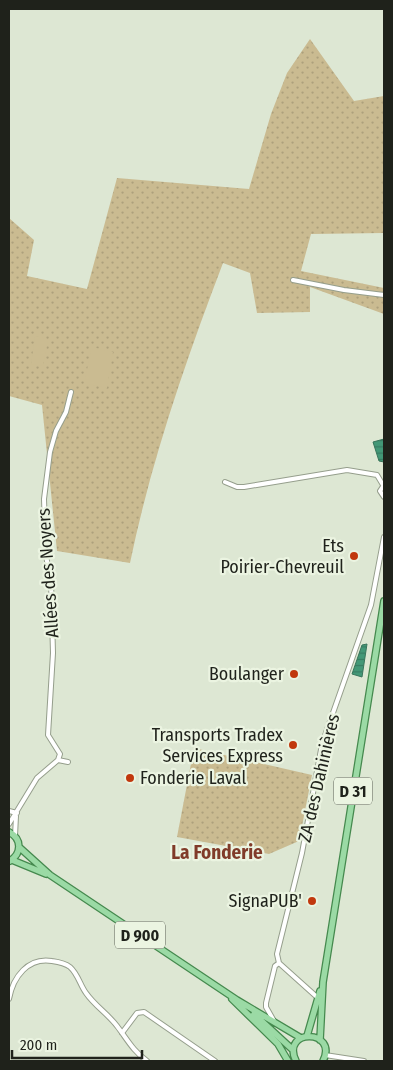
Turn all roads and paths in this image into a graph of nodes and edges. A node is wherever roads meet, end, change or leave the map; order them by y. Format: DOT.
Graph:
graph roads {
  1 [pos="294,280"];
  2 [pos="384,295"];
  3 [pos="71,392"];
  4 [pos="225,482"];
  5 [pos="384,485"];
  6 [pos="384,497"];
  7 [pos="384,537"];
  8 [pos="384,601"];
  9 [pos="58,760"];
  10 [pos="68,762"];
  11 [pos="9,811"];
  12 [pos="17,813"];
  13 [pos="9,824"];
  14 [pos="9,832"];
  15 [pos="15,836"];
  16 [pos="19,847"];
  17 [pos="10,861"];
  18 [pos="50,875"];
  19 [pos="279,963"];
  20 [pos="323,982"];
  21 [pos="230,995"];
  22 [pos="318,998"];
  23 [pos="9,999"];
  24 [pos="237,1000"];
  25 [pos="278,1026"];
  26 [pos="122,1032"];
  27 [pos="304,1037"];
  28 [pos="320,1040"];
  29 [pos="293,1050"];
  30 [pos="324,1058"];
  31 [pos="147,1061"];
  32 [pos="215,1061"];
  33 [pos="288,1061"];
  34 [pos="296,1061"];
  35 [pos="364,1061"];
  1 -- 2 [label="street"];
  3 -- 9 [label="street, Allées des Noyers"];
  4 -- 5 [label="street"];
  5 -- 6 [label="street"];
  7 -- 19 [label="street, ZA des Dahinières"];
  8 -- 20 [label="main road, D 31"];
  9 -- 10 [label="street"];
  9 -- 12 [label="street"];
  11 -- 12 [label="street"];
  12 -- 13 [label="street"];
  12 -- 15 [label="street"];
  14 -- 15 [label="main road"];
  15 -- 16 [label="main road"];
  16 -- 17 [label="main road"];
  16 -- 18 [label="main road, D 900"];
  17 -- 18 [label="main road, D 900"];
  18 -- 21 [label="main road, D 900"];
  19 -- 22 [label="street"];
  19 -- 25 [label="street, ZA des Dahinières"];
  20 -- 22 [label="main road, D 31"];
  20 -- 28 [label="main road, D 31"];
  21 -- 24 [label="main road, D 900"];
  21 -- 33 [label="main road"];
  22 -- 27 [label="main road, D 31"];
  23 -- 26 [label="street"];
  24 -- 25 [label="main road, D 900"];
  24 -- 29 [label="main road, D 900"];
  25 -- 27 [label="main road, D 900"];
  26 -- 31 [label="street"];
  26 -- 32 [label="street"];
  27 -- 28 [label="main road"];
  27 -- 29 [label="main road"];
  28 -- 30 [label="main road"];
  29 -- 34 [label="main road"];
  30 -- 35 [label="street"];
}
